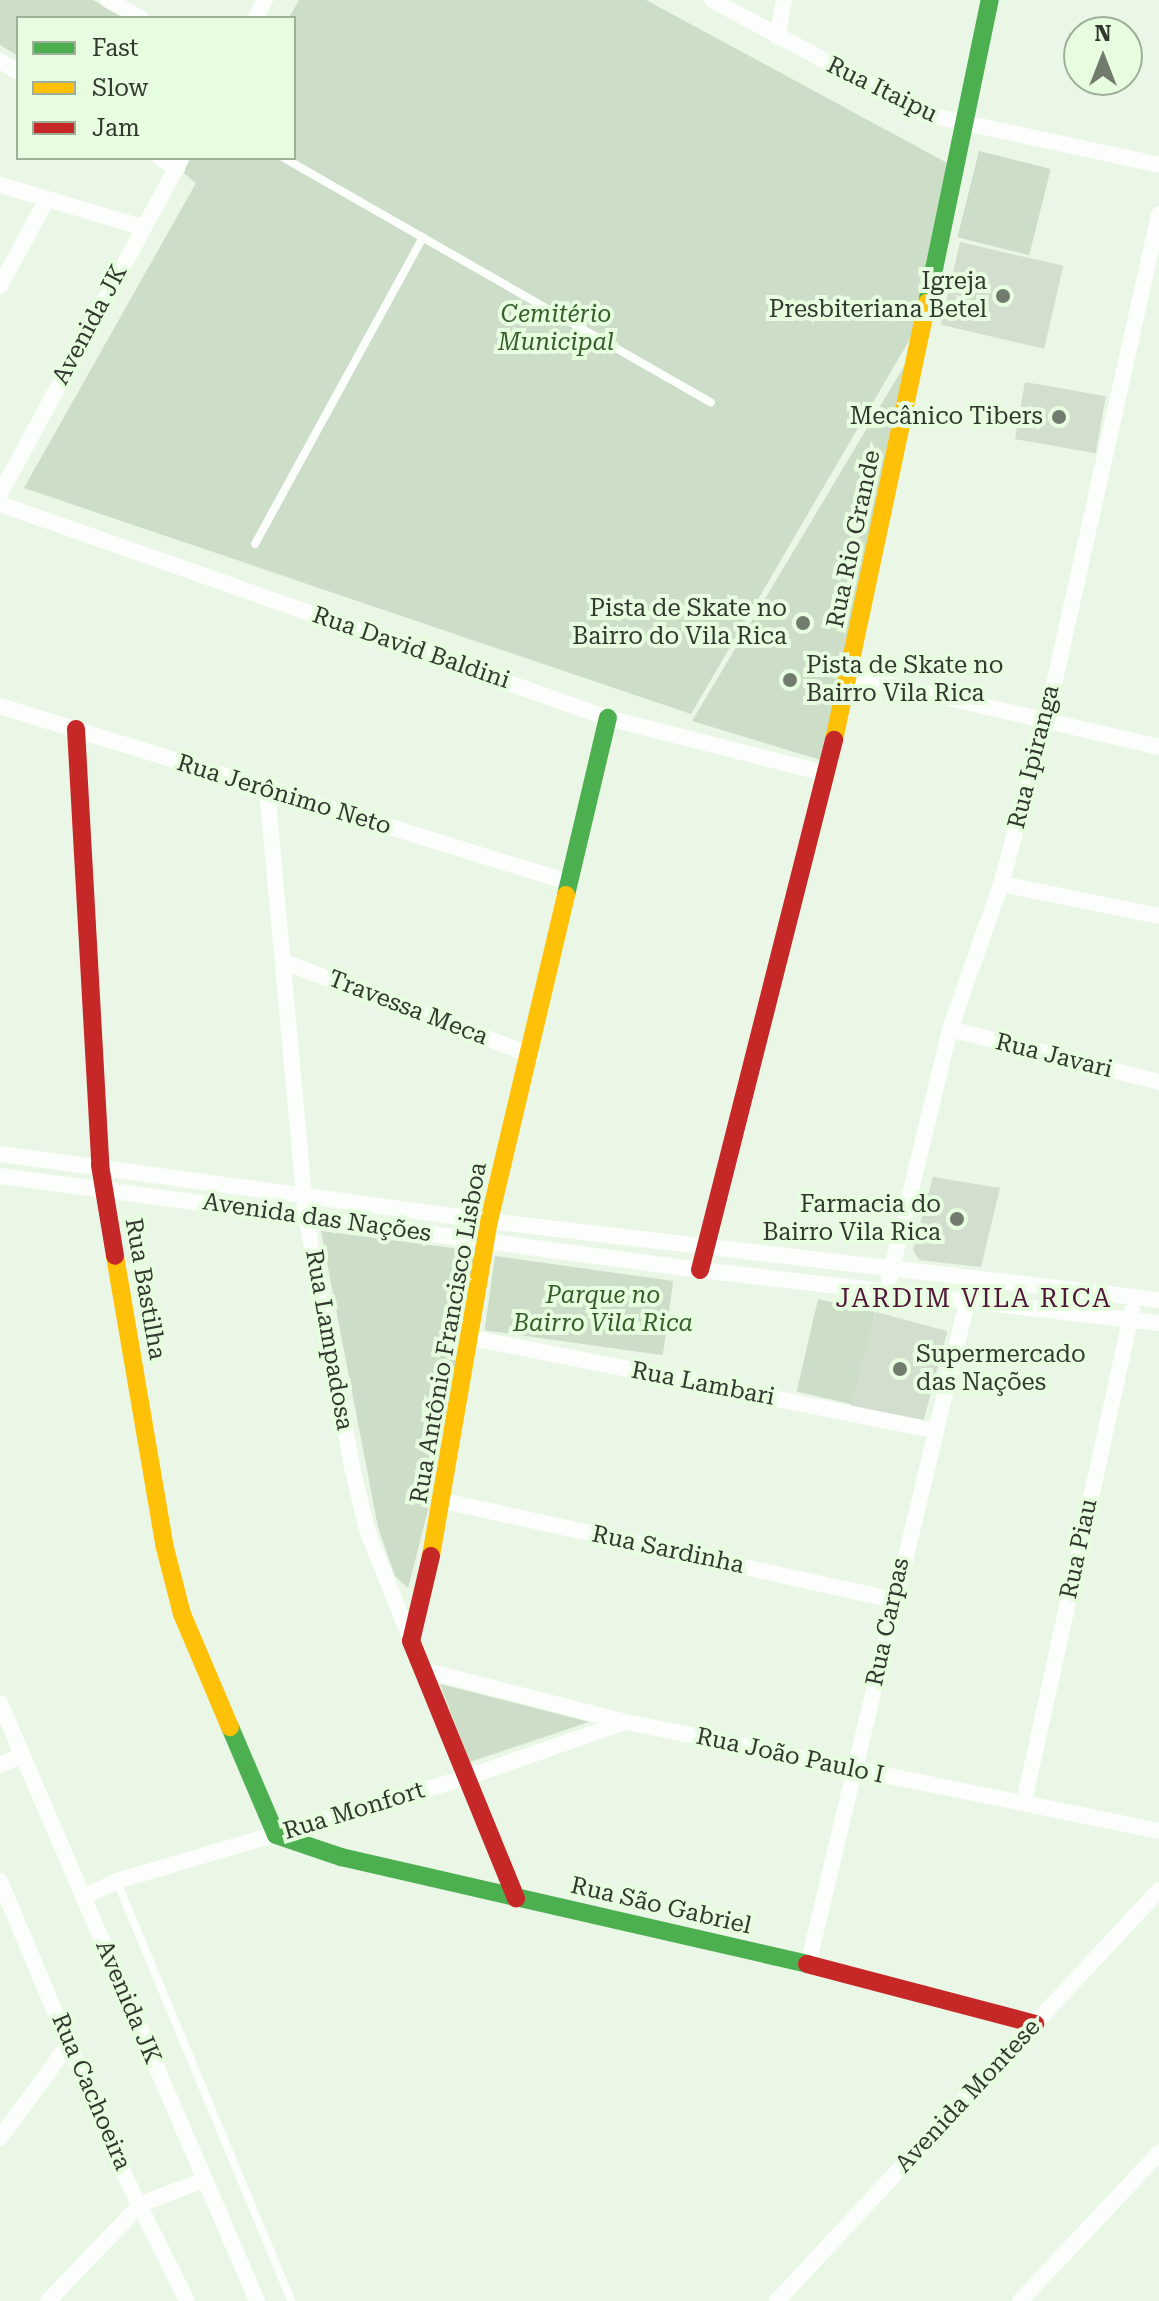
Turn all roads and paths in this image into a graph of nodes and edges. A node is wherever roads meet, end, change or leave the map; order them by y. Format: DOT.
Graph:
graph roads {
  1 [pos="108,0"];
  2 [pos="712,0"];
  3 [pos="784,0"];
  4 [pos="990,0"];
  5 [pos="136,16"];
  6 [pos="777,37"];
  7 [pos="964,127"];
  8 [pos="288,160"];
  9 [pos="180,163"];
  10 [pos="1159,165"];
  11 [pos="0,185"];
  12 [pos="47,199"];
  13 [pos="1159,214"];
  14 [pos="142,227"];
  15 [pos="423,237"];
  16 [pos="0,286"];
  17 [pos="711,403"];
  18 [pos="0,494"];
  19 [pos="0,504"];
  20 [pos="255,544"];
  21 [pos="850,675"];
  22 [pos="0,706"];
  23 [pos="608,718"];
  24 [pos="1046,720"];
  25 [pos="76,729"];
  26 [pos="1159,747"];
  27 [pos="827,774"];
  28 [pos="267,790"];
  29 [pos="568,882"];
  30 [pos="1001,884"];
  31 [pos="1159,916"];
  32 [pos="284,962"];
  33 [pos="950,1029"];
  34 [pos="532,1055"];
  35 [pos="1159,1082"];
  36 [pos="0,1154"];
  37 [pos="100,1165"];
  38 [pos="0,1176"];
  39 [pos="104,1190"];
  40 [pos="305,1196"];
  41 [pos="306,1216"];
  42 [pos="489,1221"];
  43 [pos="486,1241"];
  44 [pos="711,1245"];
  45 [pos="700,1270"];
  46 [pos="892,1270"];
  47 [pos="973,1281"];
  48 [pos="885,1293"];
  49 [pos="1135,1296"];
  50 [pos="1159,1300"];
  51 [pos="967,1302"];
  52 [pos="1129,1320"];
  53 [pos="1159,1323"];
  54 [pos="472,1338"];
  55 [pos="933,1430"];
  56 [pos="444,1501"];
  57 [pos="891,1599"];
  58 [pos="411,1641"];
  59 [pos="423,1670"];
  60 [pos="0,1703"];
  61 [pos="626,1722"];
  62 [pos="23,1755"];
  63 [pos="0,1765"];
  64 [pos="857,1770"];
  65 [pos="465,1778"];
  66 [pos="1024,1802"];
  67 [pos="1159,1831"];
  68 [pos="276,1835"];
  69 [pos="0,1881"];
  70 [pos="117,1881"];
  71 [pos="1159,1890"];
  72 [pos="83,1897"];
  73 [pos="516,1898"];
  74 [pos="808,1964"];
  75 [pos="1035,2024"];
  76 [pos="68,2045"];
  77 [pos="0,2138"];
  78 [pos="1159,2153"];
  79 [pos="204,2180"];
  80 [pos="141,2204"];
  81 [pos="48,2301"];
  82 [pos="187,2301"];
  83 [pos="257,2301"];
  84 [pos="291,2301"];
  85 [pos="777,2301"];
  86 [pos="1020,2301"];
  1 -- 5 [label="street"];
  2 -- 6 [label="street, Rua Itaipu"];
  3 -- 6 [label="street"];
  4 -- 7 [label="street, Rua Rio Grande"];
  6 -- 7 [label="street, Rua Itaipu"];
  7 -- 10 [label="street, Rua Itaipu"];
  7 -- 21 [label="street, Rua Rio Grande"];
  8 -- 15 [label="lane"];
  9 -- 14 [label="street, Avenida JK"];
  11 -- 12 [label="street"];
  12 -- 14 [label="street"];
  12 -- 16 [label="street"];
  13 -- 24 [label="street, Rua Ipiranga"];
  14 -- 18 [label="street, Avenida JK"];
  15 -- 17 [label="lane"];
  15 -- 20 [label="lane"];
  19 -- 23 [label="street, Rua David Baldini"];
  21 -- 24 [label="street"];
  21 -- 27 [label="street, Rua Rio Grande"];
  22 -- 25 [label="street, Rua Jerônimo Neto"];
  23 -- 27 [label="street, Rua David Baldini"];
  23 -- 29 [label="street, Rua Antônio Francisco Lisboa"];
  24 -- 26 [label="street"];
  24 -- 30 [label="street, Rua Ipiranga"];
  25 -- 28 [label="street, Rua Jerônimo Neto"];
  25 -- 37 [label="street, Rua Bastilha"];
  27 -- 44 [label="street, Rua Rio Grande"];
  28 -- 29 [label="street, Rua Jerônimo Neto"];
  28 -- 32 [label="street, Rua Lampadosa"];
  29 -- 34 [label="street, Rua Antônio Francisco Lisboa"];
  30 -- 31 [label="street"];
  30 -- 33 [label="street, Rua Ipiranga"];
  32 -- 34 [label="street, Travessa Meca"];
  32 -- 40 [label="street, Rua Lampadosa"];
  33 -- 35 [label="street, Rua Javari"];
  33 -- 46 [label="street, Rua Ipiranga"];
  34 -- 42 [label="street, Rua Antônio Francisco Lisboa"];
  36 -- 37 [label="street, Avenida das Nações"];
  37 -- 39 [label="street, Rua Bastilha"];
  37 -- 40 [label="street, Avenida das Nações"];
  38 -- 39 [label="street, Avenida das Nações"];
  39 -- 41 [label="street, Avenida das Nações"];
  39 -- 68 [label="street, Rua Bastilha"];
  40 -- 41 [label="street, Rua Lampadosa"];
  40 -- 42 [label="street, Avenida das Nações"];
  41 -- 43 [label="street, Avenida das Nações"];
  41 -- 58 [label="street, Rua Lampadosa"];
  42 -- 43 [label="street, Rua Antônio Francisco Lisboa"];
  42 -- 44 [label="street, Avenida das Nações"];
  43 -- 45 [label="street, Avenida das Nações"];
  43 -- 54 [label="street, Rua Antônio Francisco Lisboa"];
  44 -- 45 [label="street, Rua Rio Grande"];
  44 -- 46 [label="street, Avenida das Nações"];
  45 -- 48 [label="street, Avenida das Nações"];
  46 -- 47 [label="street, Avenida das Nações"];
  46 -- 48 [label="street, Rua Ipiranga"];
  47 -- 49 [label="street, Avenida das Nações"];
  47 -- 51 [label="street, Rua Carpas"];
  48 -- 51 [label="street, Avenida das Nações"];
  49 -- 50 [label="street, Avenida das Nações"];
  49 -- 52 [label="street, Rua Piau"];
  51 -- 52 [label="street, Avenida das Nações"];
  51 -- 55 [label="street, Rua Carpas"];
  52 -- 53 [label="street, Avenida das Nações"];
  52 -- 66 [label="street, Rua Piau"];
  54 -- 55 [label="street, Rua Lambari"];
  54 -- 56 [label="street, Rua Antônio Francisco Lisboa"];
  55 -- 57 [label="street, Rua Carpas"];
  56 -- 57 [label="street, Rua Sardinha"];
  56 -- 58 [label="street, Rua Antônio Francisco Lisboa"];
  57 -- 64 [label="street, Rua Carpas"];
  58 -- 59 [label="street"];
  59 -- 61 [label="street, Rua João Paulo I"];
  59 -- 65 [label="street"];
  60 -- 62 [label="street, Avenida JK"];
  61 -- 64 [label="street, Rua João Paulo I"];
  61 -- 65 [label="street, Rua Monfort"];
  62 -- 63 [label="street"];
  62 -- 72 [label="street, Avenida JK"];
  64 -- 66 [label="street, Rua João Paulo I"];
  64 -- 74 [label="street, Rua Carpas"];
  65 -- 68 [label="street, Rua Monfort"];
  65 -- 73 [label="street"];
  66 -- 67 [label="street, Rua João Paulo I"];
  68 -- 70 [label="street, Rua Monfort"];
  68 -- 73 [label="street, Rua São Gabriel"];
  69 -- 76 [label="street, Rua Cachoeira"];
  70 -- 72 [label="street, Rua Monfort"];
  70 -- 84 [label="lane"];
  71 -- 75 [label="street, Avenida Montese"];
  72 -- 79 [label="street, Avenida JK"];
  73 -- 74 [label="street, Rua São Gabriel"];
  74 -- 75 [label="street, Rua São Gabriel"];
  75 -- 85 [label="street, Avenida Montese"];
  76 -- 77 [label="street"];
  76 -- 80 [label="street, Rua Cachoeira"];
  78 -- 86 [label="street"];
  79 -- 80 [label="street"];
  79 -- 83 [label="street, Avenida JK"];
  80 -- 81 [label="street"];
  80 -- 82 [label="street, Rua Cachoeira"];
}
